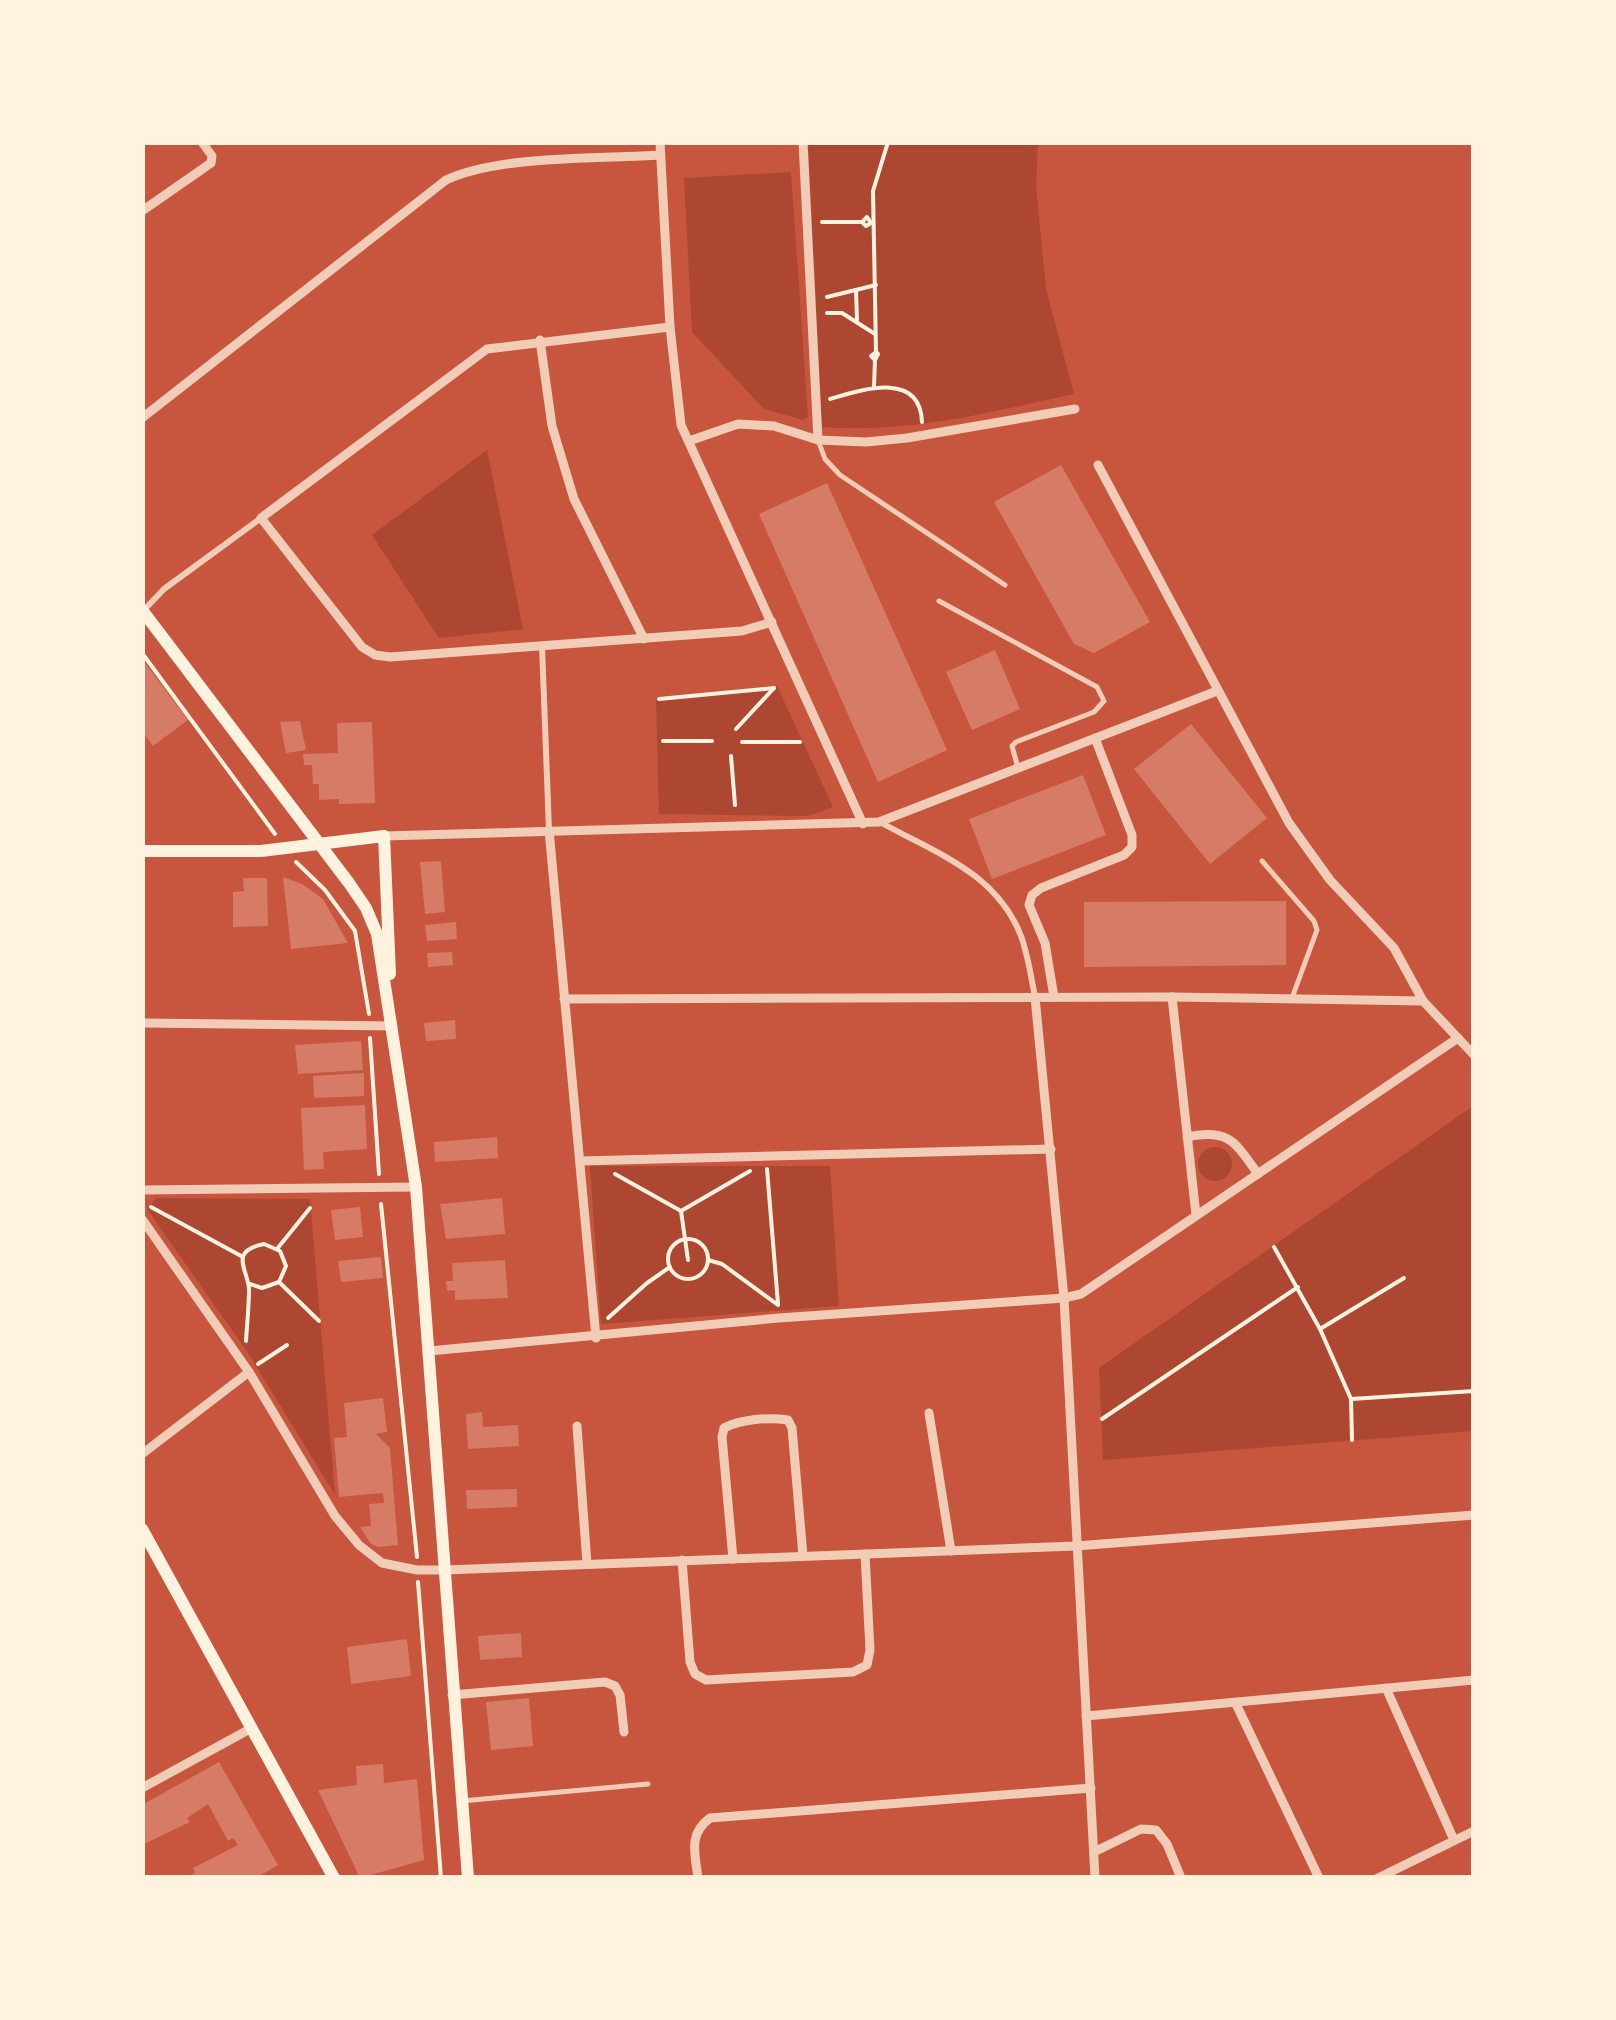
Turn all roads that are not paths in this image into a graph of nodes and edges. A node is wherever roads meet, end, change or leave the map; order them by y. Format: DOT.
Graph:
graph roads {
  1 [pos="202,142"];
  2 [pos="660,142"];
  3 [pos="803,142"];
  4 [pos="660,155"];
  5 [pos="142,212"];
  6 [pos="670,327"];
  7 [pos="540,340"];
  8 [pos="1075,408"];
  9 [pos="142,418"];
  10 [pos="818,440"];
  11 [pos="688,441"];
  12 [pos="1098,465"];
  13 [pos="261,518"];
  14 [pos="1005,585"];
  15 [pos="939,601"];
  16 [pos="143,611"];
  17 [pos="772,622"];
  18 [pos="644,639"];
  19 [pos="542,646"];
  20 [pos="1217,690"];
  21 [pos="1095,738"];
  22 [pos="1018,768"];
  23 [pos="879,822"];
  24 [pos="863,824"];
  25 [pos="549,830"];
  26 [pos="384,836"];
  27 [pos="320,846"];
  28 [pos="142,850"];
  29 [pos="1262,861"];
  30 [pos="1035,996"];
  31 [pos="1054,996"];
  32 [pos="1172,996"];
  33 [pos="564,998"];
  34 [pos="1292,998"];
  35 [pos="1423,1001"];
  36 [pos="142,1023"];
  37 [pos="393,1026"];
  38 [pos="1458,1038"];
  39 [pos="1474,1054"];
  40 [pos="1188,1137"];
  41 [pos="1050,1149"];
  42 [pos="580,1161"];
  43 [pos="1258,1174"];
  44 [pos="416,1188"];
  45 [pos="142,1190"];
  46 [pos="1196,1215"];
  47 [pos="142,1219"];
  48 [pos="1064,1298"];
  49 [pos="596,1338"];
  50 [pos="429,1352"];
  51 [pos="249,1372"];
  52 [pos="929,1413"];
  53 [pos="576,1426"];
  54 [pos="142,1454"];
  55 [pos="1474,1515"];
  56 [pos="142,1528"];
  57 [pos="1076,1546"];
  58 [pos="951,1550"];
  59 [pos="865,1554"];
  60 [pos="803,1556"];
  61 [pos="733,1558"];
  62 [pos="682,1560"];
  63 [pos="587,1564"];
  64 [pos="446,1570"];
  65 [pos="1474,1680"];
  66 [pos="1386,1688"];
  67 [pos="452,1695"];
  68 [pos="1236,1704"];
  69 [pos="1086,1716"];
  70 [pos="250,1729"];
  71 [pos="624,1732"];
  72 [pos="648,1784"];
  73 [pos="142,1788"];
  74 [pos="1091,1788"];
  75 [pos="461,1801"];
  76 [pos="1474,1831"];
  77 [pos="1454,1840"];
  78 [pos="1094,1852"];
  79 [pos="334,1878"];
  80 [pos="468,1878"];
  81 [pos="698,1878"];
  82 [pos="1095,1878"];
  83 [pos="1181,1878"];
  84 [pos="1319,1878"];
  85 [pos="1378,1878"];
  1 -- 5 [label="street"];
  2 -- 4 [label="street"];
  3 -- 10 [label="street"];
  4 -- 6 [label="street"];
  4 -- 9 [label="street"];
  6 -- 7 [label="street"];
  6 -- 11 [label="street"];
  7 -- 13 [label="street"];
  7 -- 18 [label="street"];
  8 -- 10 [label="street"];
  10 -- 11 [label="street"];
  10 -- 14 [label="lane"];
  11 -- 17 [label="street"];
  12 -- 20 [label="street"];
  13 -- 16 [label="street"];
  13 -- 19 [label="street"];
  15 -- 22 [label="lane"];
  16 -- 27 [label="main road"];
  17 -- 18 [label="street"];
  17 -- 24 [label="street"];
  18 -- 19 [label="street"];
  19 -- 25 [label="street"];
  20 -- 21 [label="street"];
  20 -- 35 [label="street"];
  21 -- 22 [label="street"];
  21 -- 31 [label="street"];
  22 -- 23 [label="street"];
  23 -- 24 [label="street"];
  23 -- 30 [label="street"];
  24 -- 25 [label="street"];
  25 -- 26 [label="street"];
  25 -- 33 [label="street"];
  26 -- 27 [label="main road"];
  26 -- 37 [label="main road"];
  27 -- 28 [label="main road"];
  27 -- 37 [label="main road"];
  29 -- 34 [label="lane"];
  30 -- 31 [label="street"];
  30 -- 33 [label="street"];
  30 -- 41 [label="street"];
  31 -- 32 [label="street"];
  32 -- 34 [label="street"];
  32 -- 40 [label="street"];
  33 -- 42 [label="street"];
  34 -- 35 [label="street"];
  35 -- 38 [label="street"];
  36 -- 37 [label="street"];
  37 -- 44 [label="main road"];
  38 -- 39 [label="street"];
  38 -- 43 [label="street"];
  40 -- 43 [label="street"];
  40 -- 46 [label="street"];
  41 -- 42 [label="street"];
  41 -- 48 [label="street"];
  42 -- 49 [label="street"];
  43 -- 46 [label="street"];
  44 -- 45 [label="street"];
  44 -- 50 [label="main road"];
  46 -- 48 [label="street"];
  47 -- 51 [label="street"];
  48 -- 49 [label="street"];
  48 -- 57 [label="street"];
  49 -- 50 [label="street"];
  50 -- 64 [label="main road"];
  51 -- 54 [label="street"];
  51 -- 64 [label="street"];
  52 -- 58 [label="street"];
  53 -- 63 [label="street"];
  55 -- 57 [label="street"];
  56 -- 70 [label="main road"];
  57 -- 58 [label="street"];
  57 -- 69 [label="street"];
  58 -- 59 [label="street"];
  59 -- 60 [label="street"];
  59 -- 62 [label="street"];
  60 -- 61 [label="street"];
  60 -- 61 [label="street"];
  61 -- 62 [label="street"];
  62 -- 63 [label="street"];
  63 -- 64 [label="street"];
  64 -- 67 [label="main road"];
  65 -- 66 [label="street"];
  66 -- 68 [label="street"];
  66 -- 77 [label="street"];
  67 -- 71 [label="street"];
  67 -- 75 [label="main road"];
  68 -- 69 [label="street"];
  68 -- 84 [label="street"];
  69 -- 74 [label="street"];
  70 -- 73 [label="street"];
  70 -- 79 [label="main road"];
  72 -- 75 [label="lane"];
  74 -- 78 [label="street"];
  74 -- 81 [label="street"];
  75 -- 80 [label="main road"];
  76 -- 77 [label="street"];
  77 -- 85 [label="street"];
  78 -- 82 [label="street"];
  78 -- 83 [label="street"];
}
